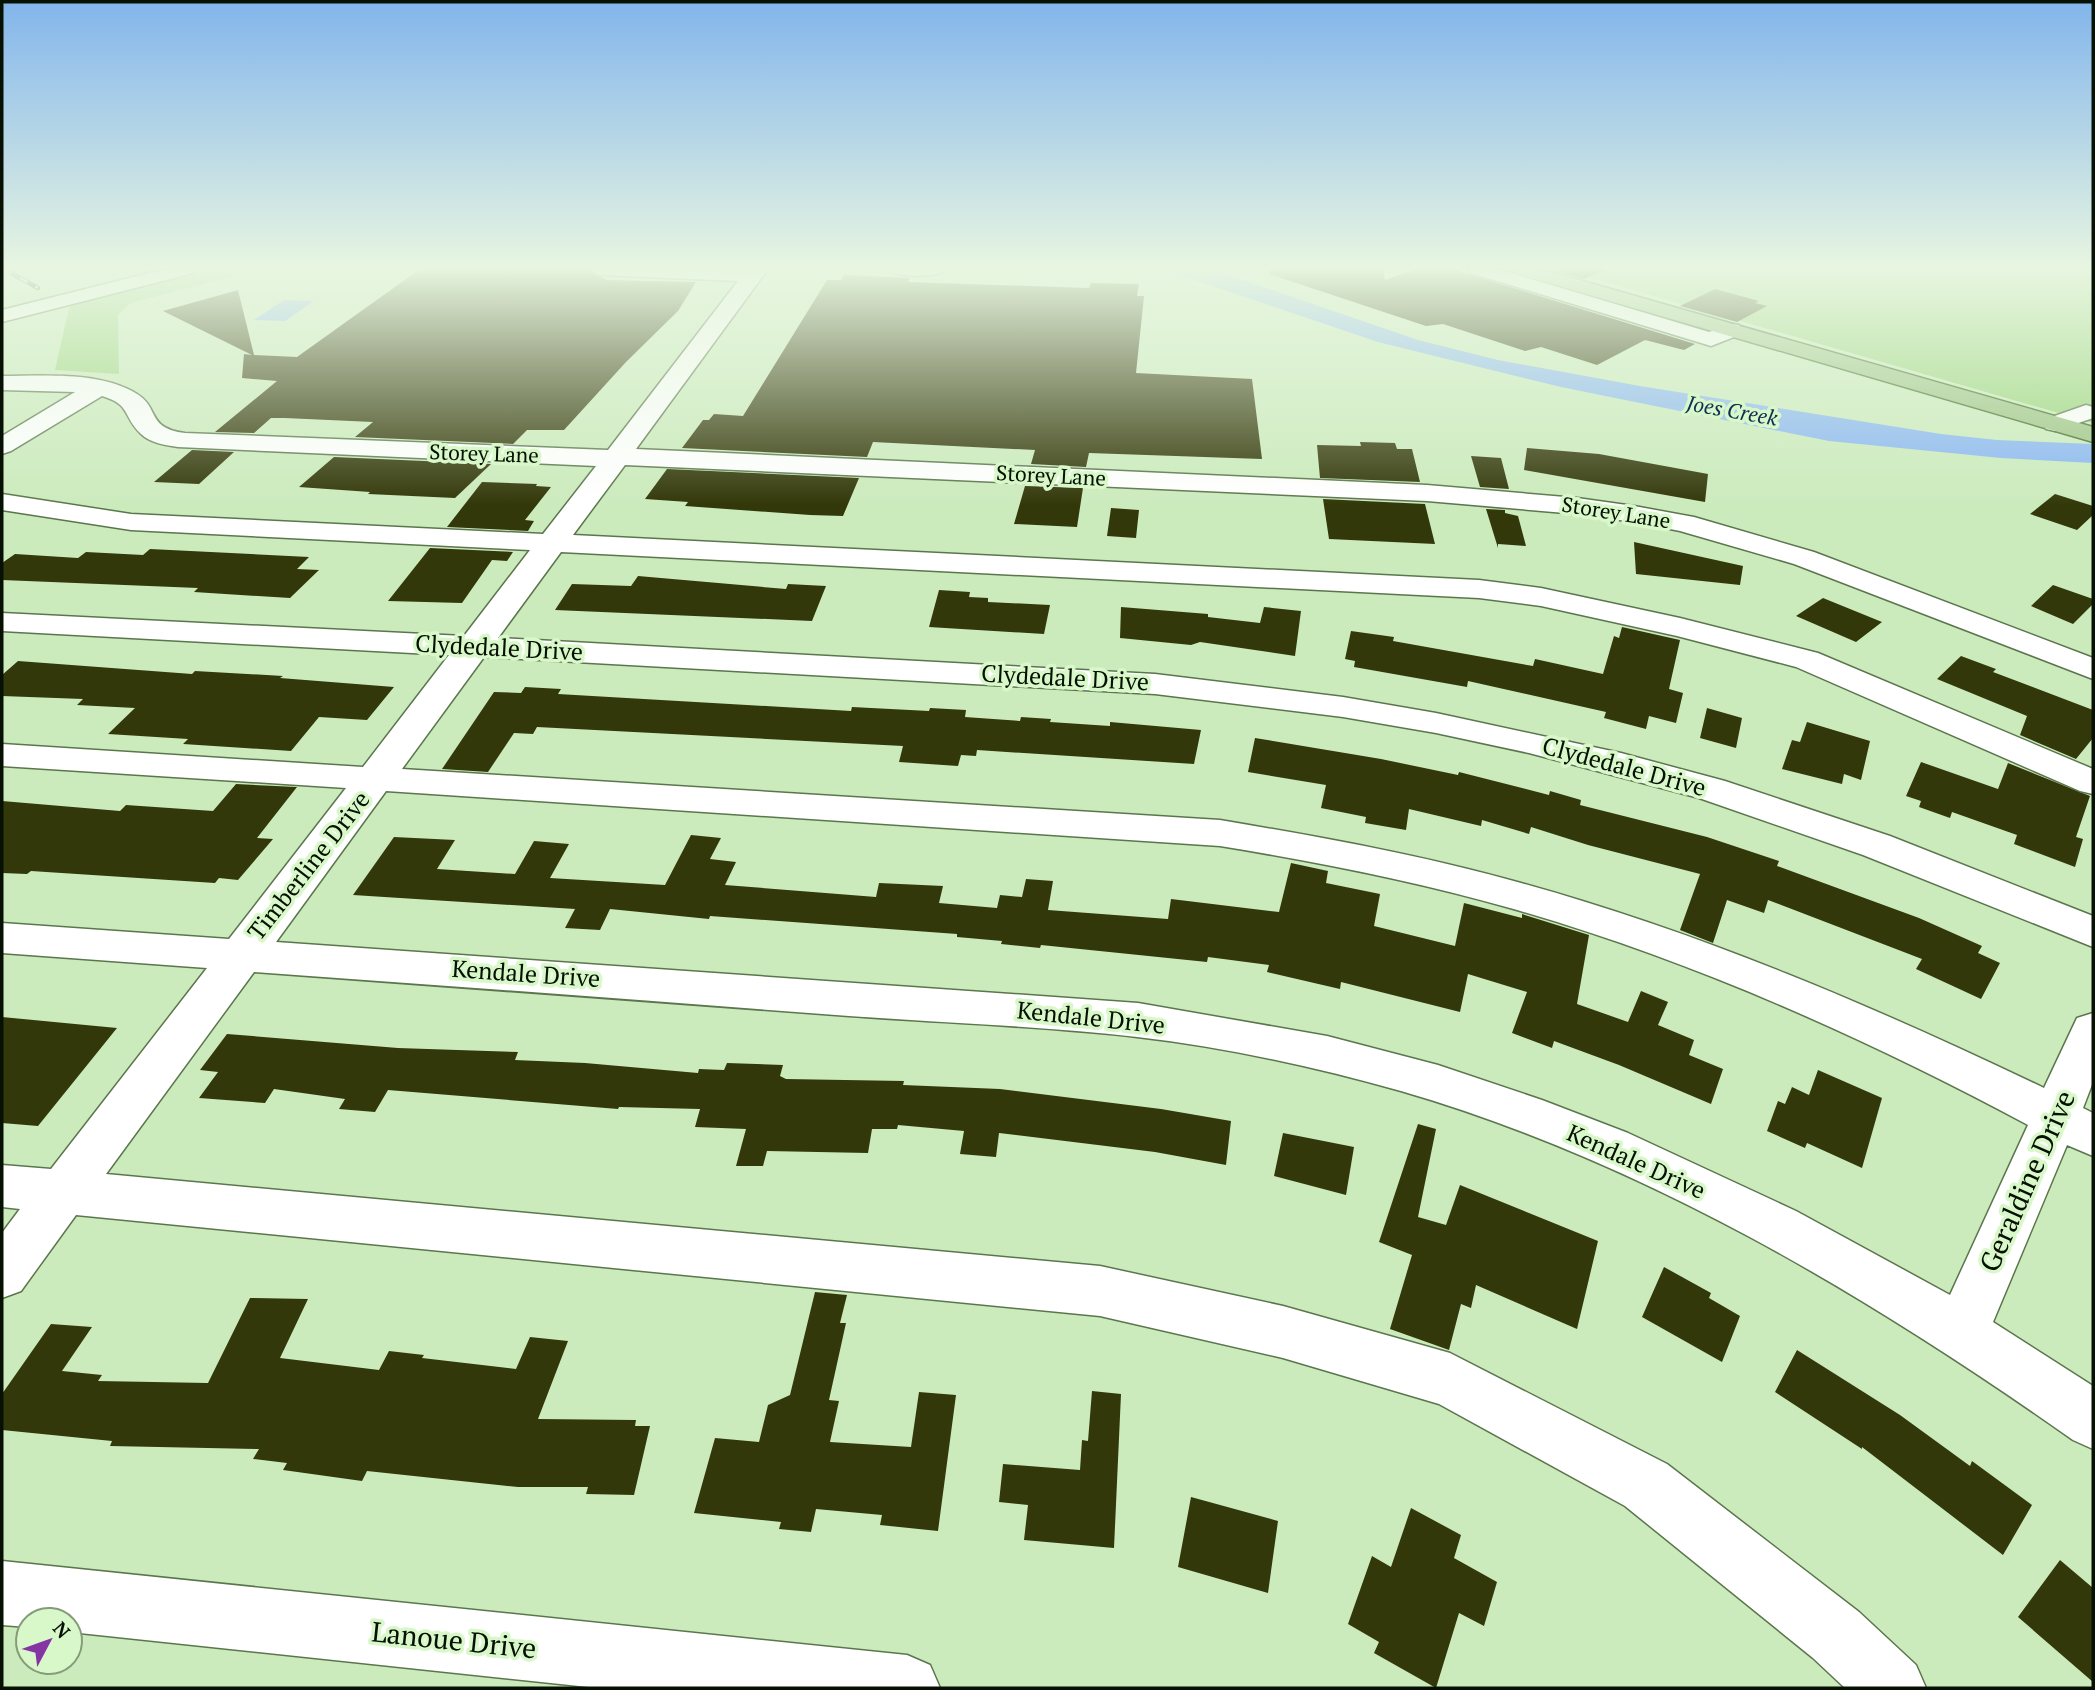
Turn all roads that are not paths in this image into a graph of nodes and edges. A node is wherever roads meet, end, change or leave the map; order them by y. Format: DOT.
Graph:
graph roads {
  1 [pos="698,348"];
  2 [pos="1796,348"];
  3 [pos="2,383"];
  4 [pos="97,389"];
  5 [pos="2077,425"];
  6 [pos="2,446"];
  7 [pos="615,458"];
  8 [pos="2,502"];
  9 [pos="553,542"];
  10 [pos="2,622"];
  11 [pos="473,646"];
  12 [pos="2093,669"];
  13 [pos="2,755"];
  14 [pos="377,778"];
  15 [pos="2093,783"];
  16 [pos="2093,932"];
  17 [pos="2,938"];
  18 [pos="241,953"];
  19 [pos="2093,1030"];
  20 [pos="2074,1126"];
  21 [pos="2,1186"];
  22 [pos="64,1192"];
  23 [pos="2,1274"];
  24 [pos="1961,1332"];
  25 [pos="2093,1420"];
  26 [pos="2,1593"];
  27 [pos="907,1688"];
  28 [pos="1893,1688"];
  1 -- 7 [label="street, Timberline Drive"];
  2 -- 5 [label="main road"];
  3 -- 4 [label="street, Storey Lane"];
  4 -- 6 [label="street"];
  4 -- 7 [label="street, Storey Lane"];
  7 -- 9 [label="street, Timberline Drive"];
  7 -- 12 [label="street, Storey Lane"];
  8 -- 9 [label="street"];
  9 -- 11 [label="street, Timberline Drive"];
  9 -- 15 [label="street"];
  10 -- 11 [label="street, Clydedale Drive"];
  11 -- 14 [label="street, Timberline Drive"];
  11 -- 16 [label="street, Clydedale Drive"];
  13 -- 14 [label="street"];
  14 -- 18 [label="street, Timberline Drive"];
  14 -- 20 [label="street"];
  17 -- 18 [label="street, Kendale Drive"];
  18 -- 22 [label="street, Timberline Drive"];
  18 -- 24 [label="street, Kendale Drive"];
  19 -- 20 [label="street, Geraldine Drive"];
  20 -- 24 [label="street, Geraldine Drive"];
  21 -- 22 [label="street"];
  22 -- 23 [label="street, Timberline Drive"];
  22 -- 28 [label="street"];
  24 -- 25 [label="street, Kendale Drive"];
  26 -- 27 [label="street, Lanoue Drive"];
}
